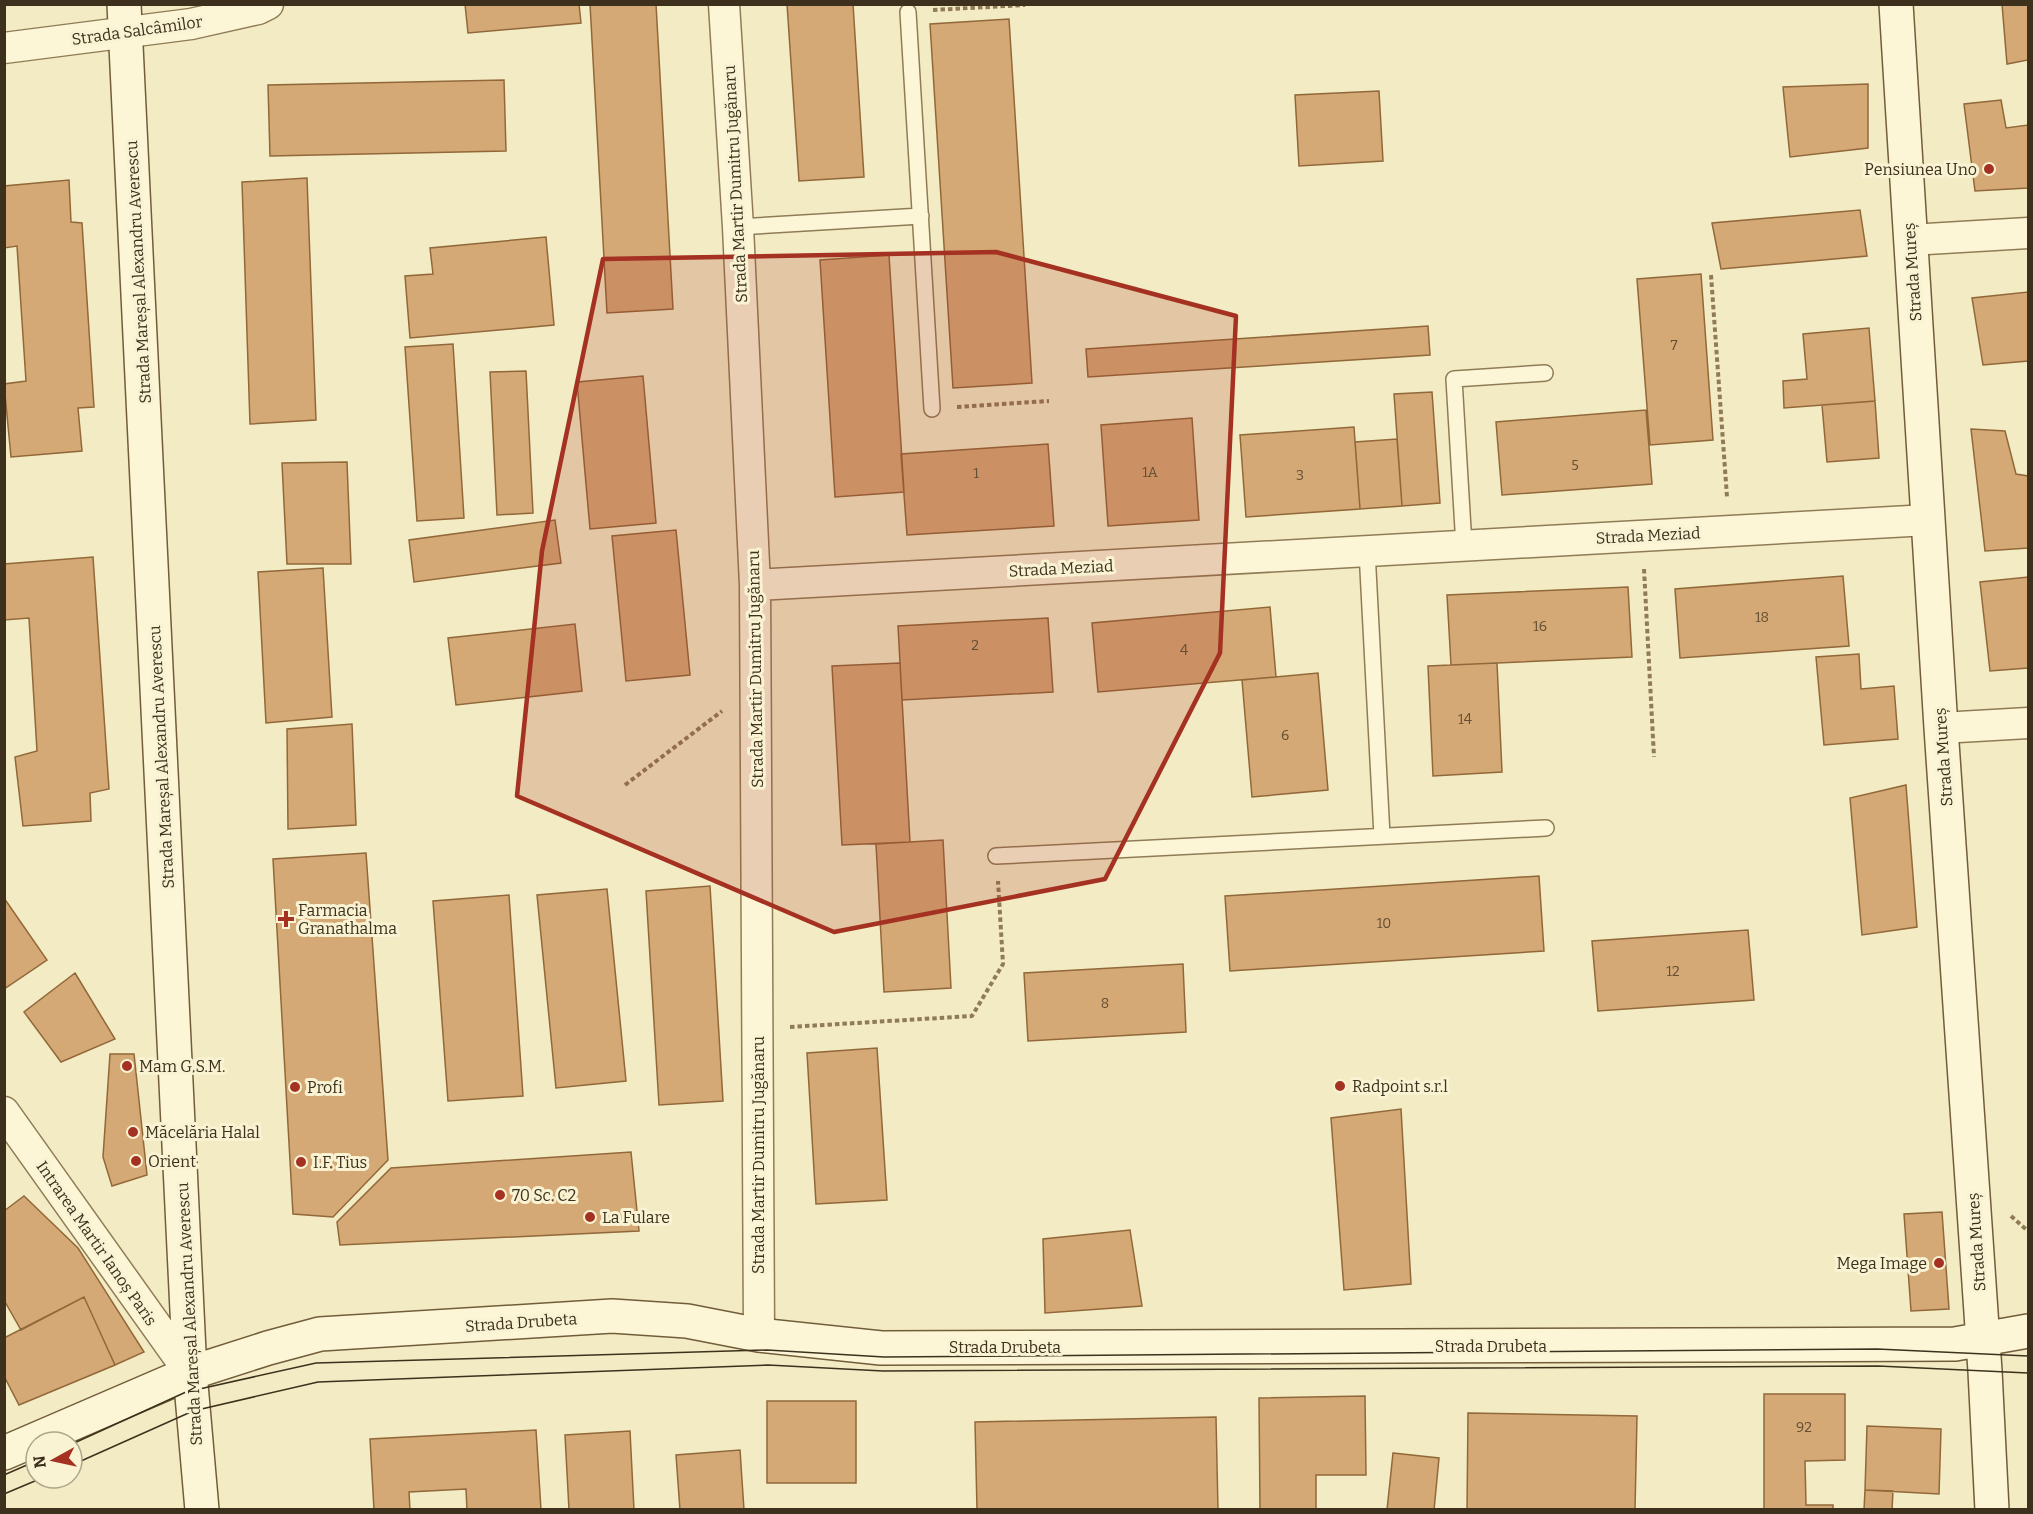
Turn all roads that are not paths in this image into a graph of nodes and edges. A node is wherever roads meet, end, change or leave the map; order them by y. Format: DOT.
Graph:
graph roads {
  1 [pos="268,4"];
  2 [pos="724,4"];
  3 [pos="1896,4"];
  4 [pos="908,12"];
  5 [pos="125,19"];
  6 [pos="4,48"];
  7 [pos="921,216"];
  8 [pos="738,227"];
  9 [pos="2028,233"];
  10 [pos="1910,240"];
  11 [pos="1545,374"];
  12 [pos="932,409"];
  13 [pos="1928,520"];
  14 [pos="1464,546"];
  15 [pos="1367,551"];
  16 [pos="755,585"];
  17 [pos="2028,723"];
  18 [pos="1941,728"];
  19 [pos="1546,828"];
  20 [pos="1382,836"];
  21 [pos="996,856"];
  22 [pos="4,1112"];
  23 [pos="2028,1331"];
  24 [pos="759,1335"];
  25 [pos="1983,1340"];
  26 [pos="190,1373"];
  27 [pos="4,1453"];
  28 [pos="202,1509"];
  29 [pos="1992,1509"];
  1 -- 5 [label="street, Strada Salcâmilor"];
  2 -- 8 [label="street, Strada Martir Dumitru Jugănaru"];
  3 -- 10 [label="street, Strada Mureș"];
  4 -- 7 [label="lane"];
  5 -- 6 [label="street, Strada Salcâmilor"];
  5 -- 26 [label="street, Strada Mareșal Alexandru Averescu"];
  7 -- 8 [label="lane"];
  7 -- 12 [label="lane"];
  8 -- 16 [label="street, Strada Martir Dumitru Jugănaru"];
  9 -- 10 [label="street"];
  10 -- 13 [label="street, Strada Mureș"];
  11 -- 14 [label="lane"];
  13 -- 14 [label="street, Strada Meziad"];
  13 -- 18 [label="street, Strada Mureș"];
  14 -- 15 [label="street, Strada Meziad"];
  15 -- 16 [label="street, Strada Meziad"];
  15 -- 20 [label="lane"];
  16 -- 24 [label="street, Strada Martir Dumitru Jugănaru"];
  17 -- 18 [label="street"];
  18 -- 25 [label="street, Strada Mureș"];
  19 -- 20 [label="lane"];
  20 -- 21 [label="lane"];
  22 -- 26 [label="street, Intrarea Martir Ianoș Paris"];
  23 -- 25 [label="street, Strada Drubeta"];
  24 -- 25 [label="street, Strada Drubeta"];
  24 -- 26 [label="street, Strada Drubeta"];
  25 -- 29 [label="street, Strada Mureș"];
  26 -- 27 [label="street, Strada Drubeta"];
  26 -- 28 [label="street, Strada Mareșal Alexandru Averescu"];
}
